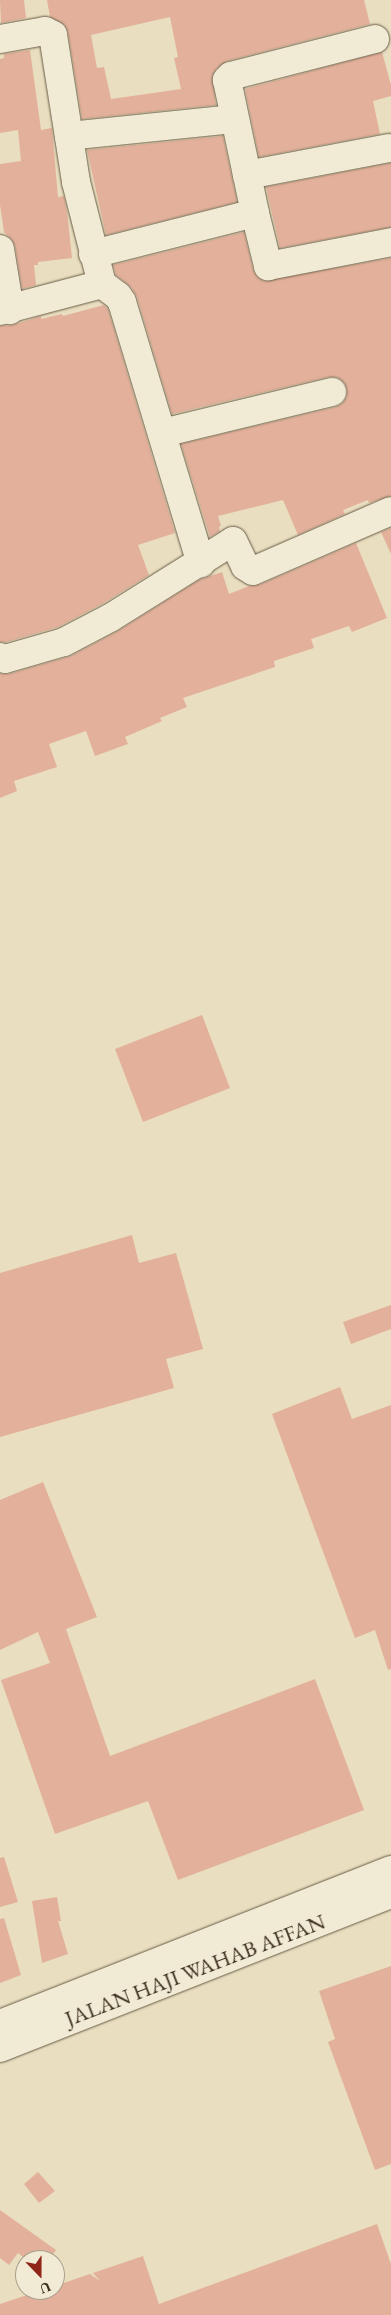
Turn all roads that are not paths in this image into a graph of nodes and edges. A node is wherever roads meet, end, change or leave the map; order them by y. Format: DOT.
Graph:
graph roads {
  1 [pos="0,39"];
  2 [pos="375,40"];
  3 [pos="234,119"];
  4 [pos="69,136"];
  5 [pos="388,148"];
  6 [pos="247,175"];
  7 [pos="254,213"];
  8 [pos="391,242"];
  9 [pos="0,250"];
  10 [pos="93,254"];
  11 [pos="102,284"];
  12 [pos="5,310"];
  13 [pos="332,392"];
  14 [pos="162,433"];
  15 [pos="391,511"];
  16 [pos="201,563"];
  17 [pos="0,657"];
  18 [pos="391,1870"];
  19 [pos="391,1894"];
  20 [pos="0,2024"];
  21 [pos="0,2048"];
  1 -- 4 [label="street"];
  2 -- 3 [label="street"];
  3 -- 4 [label="street"];
  3 -- 6 [label="street"];
  4 -- 10 [label="street"];
  5 -- 6 [label="street"];
  6 -- 7 [label="street"];
  7 -- 8 [label="street"];
  7 -- 10 [label="street"];
  9 -- 12 [label="street"];
  10 -- 11 [label="street"];
  11 -- 12 [label="street"];
  11 -- 14 [label="street"];
  13 -- 14 [label="street"];
  14 -- 16 [label="street"];
  15 -- 16 [label="street"];
  16 -- 17 [label="street"];
  18 -- 20 [label="street, JALAN HAJI WAHAB AFFAN"];
  19 -- 21 [label="street, JALAN HAJI WAHAB AFFAN"];
}
